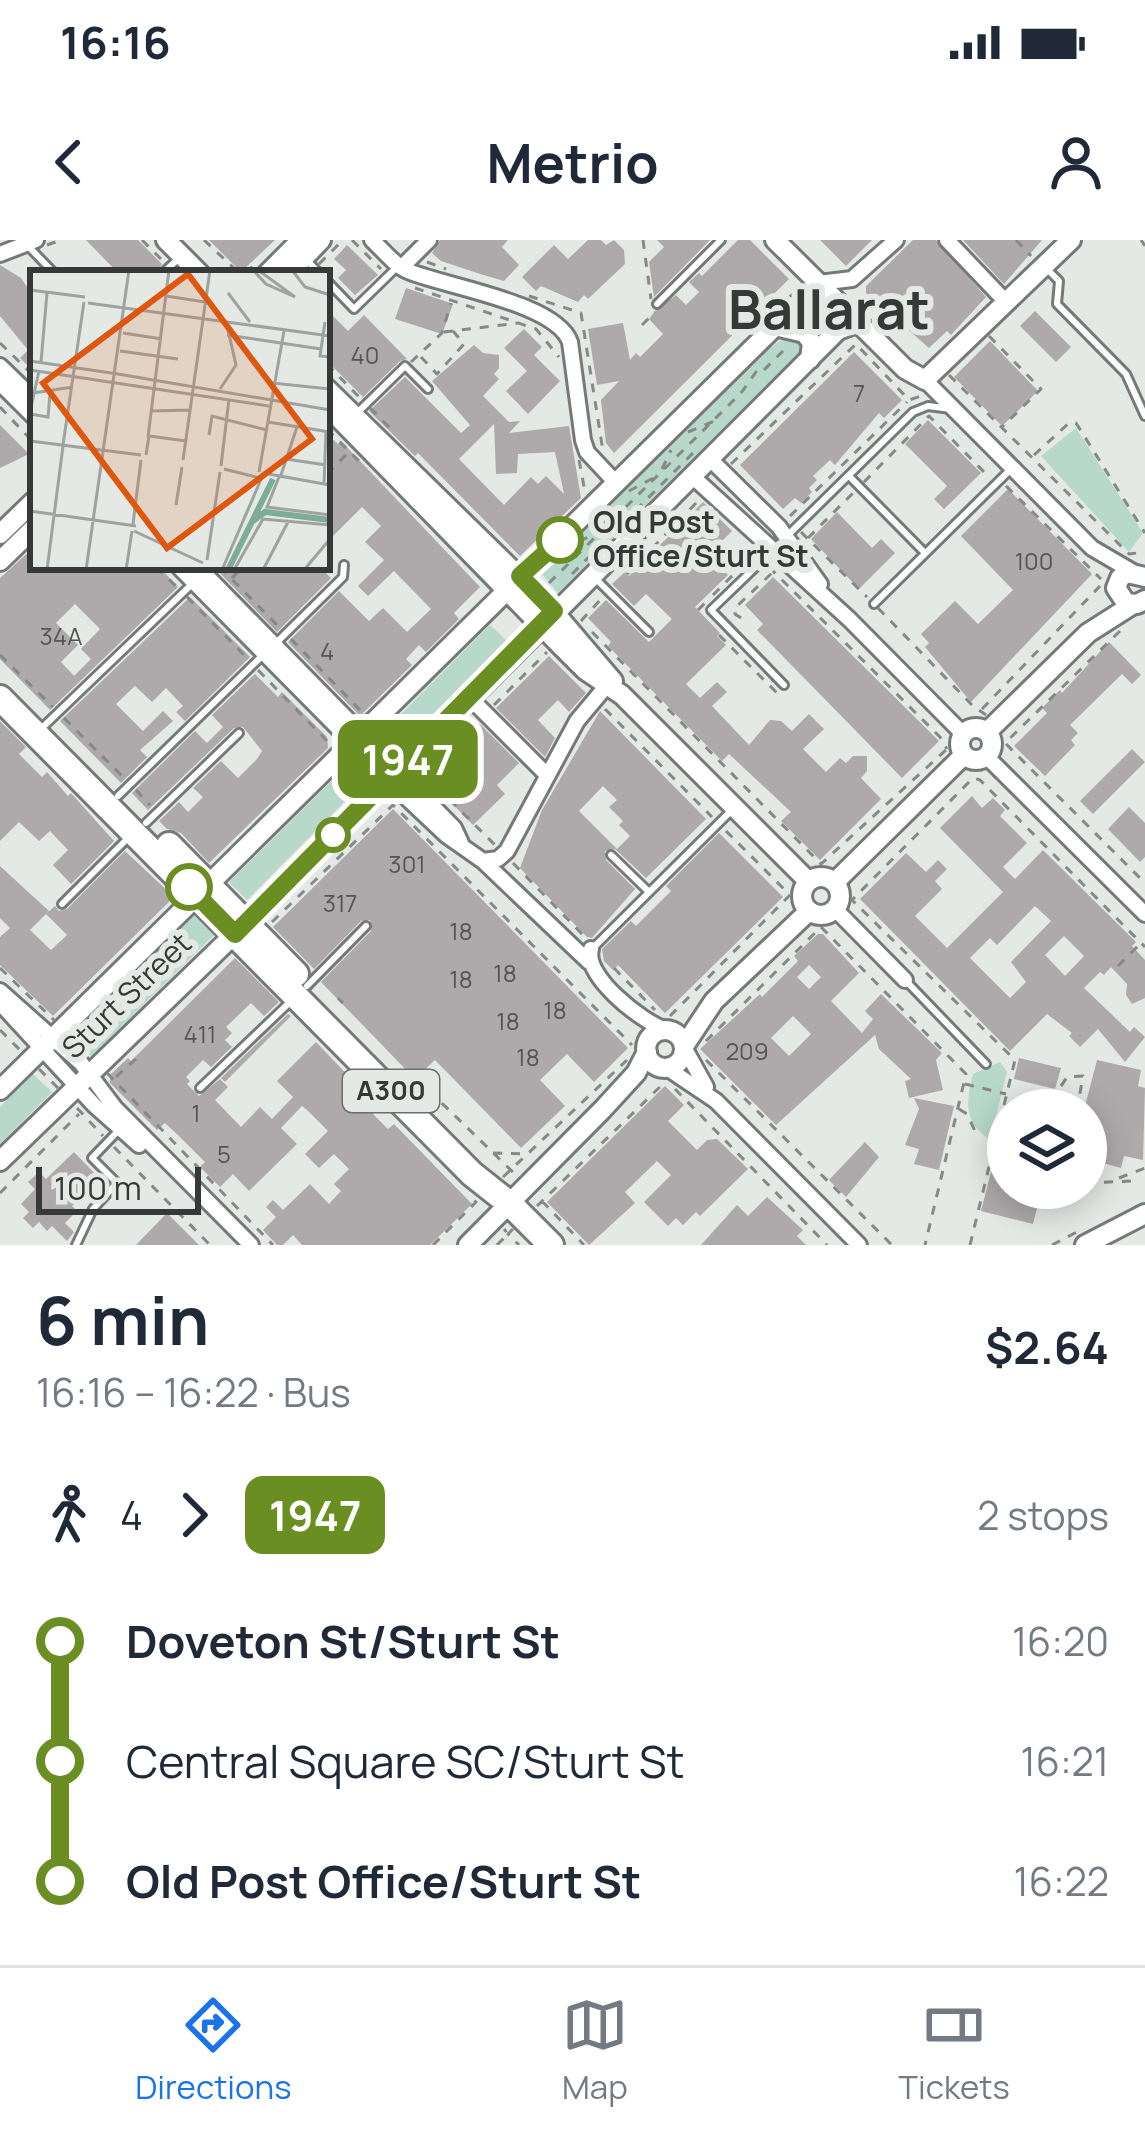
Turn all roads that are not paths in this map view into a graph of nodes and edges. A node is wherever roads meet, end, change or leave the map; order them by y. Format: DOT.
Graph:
graph roads {
  1 [pos="166,240"];
  2 [pos="321,240"];
  3 [pos="372,240"];
  4 [pos="429,240"];
  5 [pos="721,240"];
  6 [pos="775,240"];
  7 [pos="896,240"];
  8 [pos="946,240"];
  9 [pos="1071,240"];
  10 [pos="31,242"];
  11 [pos="0,254"];
  12 [pos="174,259"];
  13 [pos="310,260"];
  14 [pos="1038,262"];
  15 [pos="396,269"];
  16 [pos="52,270"];
  17 [pos="205,270"];
  18 [pos="278,270"];
  19 [pos="819,283"];
  20 [pos="330,284"];
  21 [pos="654,302"];
  22 [pos="1007,303"];
  23 [pos="775,326"];
  24 [pos="853,331"];
  25 [pos="810,359"];
  26 [pos="0,366"];
  27 [pos="0,383"];
  28 [pos="924,388"];
  29 [pos="428,389"];
  30 [pos="330,390"];
  31 [pos="30,406"];
  32 [pos="30,406"];
  33 [pos="330,409"];
  34 [pos="360,410"];
  35 [pos="955,410"];
  36 [pos="1145,416"];
  37 [pos="717,465"];
  38 [pos="1012,467"];
  39 [pos="692,476"];
  40 [pos="848,476"];
  41 [pos="616,493"];
  42 [pos="30,505"];
  43 [pos="2,528"];
  44 [pos="30,532"];
  45 [pos="785,538"];
  46 [pos="1093,548"];
  47 [pos="765,551"];
  48 [pos="925,553"];
  49 [pos="0,561"];
  50 [pos="344,565"];
  51 [pos="1140,572"];
  52 [pos="591,574"];
  53 [pos="194,578"];
  54 [pos="513,583"];
  55 [pos="1116,588"];
  56 [pos="874,604"];
  57 [pos="1139,605"];
  58 [pos="547,618"];
  59 [pos="849,619"];
  60 [pos="649,632"];
  61 [pos="1083,638"];
  62 [pos="264,654"];
  63 [pos="0,677"];
  64 [pos="784,685"];
  65 [pos="609,689"];
  66 [pos="469,697"];
  67 [pos="0,698"];
  68 [pos="52,719"];
  69 [pos="988,722"];
  70 [pos="239,733"];
  71 [pos="962,734"];
  72 [pos="360,741"];
  73 [pos="964,755"];
  74 [pos="986,756"];
  75 [pos="390,772"];
  76 [pos="547,776"];
  77 [pos="124,790"];
  78 [pos="734,808"];
  79 [pos="146,822"];
  80 [pos="611,855"];
  81 [pos="483,861"];
  82 [pos="808,881"];
  83 [pos="835,882"];
  84 [pos="203,889"];
  85 [pos="648,891"];
  86 [pos="62,904"];
  87 [pos="835,909"];
  88 [pos="809,911"];
  89 [pos="1145,914"];
  90 [pos="366,926"];
  91 [pos="250,927"];
  92 [pos="590,955"];
  93 [pos="905,980"];
  94 [pos="0,991"];
  95 [pos="302,992"];
  96 [pos="714,1001"];
  97 [pos="626,1003"];
  98 [pos="0,1004"];
  99 [pos="668,1030"];
  100 [pos="49,1046"];
  101 [pos="693,1049"];
  102 [pos="646,1051"];
  103 [pos="986,1064"];
  104 [pos="666,1068"];
  105 [pos="83,1080"];
  106 [pos="200,1088"];
  107 [pos="0,1090"];
  108 [pos="716,1101"];
  109 [pos="604,1109"];
  110 [pos="120,1128"];
  111 [pos="0,1161"];
  112 [pos="526,1202"];
  113 [pos="1145,1214"];
  114 [pos="1145,1228"];
  115 [pos="76,1245"];
  116 [pos="238,1245"];
  117 [pos="251,1245"];
  118 [pos="468,1245"];
  119 [pos="551,1245"];
  120 [pos="860,1245"];
  121 [pos="1084,1245"];
  122 [pos="1111,1245"];
  1 -- 12 [label="street"];
  2 -- 13 [label="street"];
  3 -- 15 [label="street"];
  4 -- 15 [label="street"];
  5 -- 21 [label="lane"];
  6 -- 19 [label="street"];
  7 -- 19 [label="street"];
  8 -- 22 [label="street"];
  9 -- 14 [label="street"];
  10 -- 11 [label="street"];
  10 -- 16 [label="lane"];
  12 -- 17 [label="street"];
  13 -- 18 [label="street"];
  14 -- 22 [label="street"];
  14 -- 36 [label="lane"];
  15 -- 20 [label="lane"];
  15 -- 41 [label="street"];
  19 -- 23 [label="street, Sturt Street"];
  19 -- 24 [label="street"];
  22 -- 28 [label="street"];
  23 -- 25 [label="street"];
  23 -- 41 [label="street, Sturt Street"];
  24 -- 25 [label="street, Sturt Street"];
  24 -- 28 [label="street"];
  25 -- 37 [label="street, Sturt Street"];
  26 -- 31 [label="street"];
  27 -- 32 [label="street"];
  28 -- 35 [label="street"];
  29 -- 34 [label="lane"];
  30 -- 34 [label="street"];
  33 -- 54 [label="street"];
  34 -- 54 [label="street"];
  35 -- 38 [label="street"];
  35 -- 40 [label="lane"];
  37 -- 39 [label="street, Sturt Street"];
  37 -- 45 [label="street"];
  38 -- 46 [label="street"];
  38 -- 48 [label="lane"];
  39 -- 47 [label="street"];
  39 -- 52 [label="street, Sturt Street"];
  40 -- 45 [label="lane"];
  40 -- 48 [label="lane"];
  41 -- 54 [label="street, Sturt Street"];
  42 -- 43 [label="street"];
  44 -- 49 [label="street"];
  45 -- 47 [label="lane"];
  45 -- 59 [label="street"];
  46 -- 51 [label="street"];
  46 -- 55 [label="street"];
  47 -- 59 [label="street"];
  47 -- 64 [label="lane"];
  48 -- 56 [label="lane"];
  50 -- 62 [label="lane"];
  51 -- 55 [label="street"];
  52 -- 58 [label="street, Sturt Street"];
  52 -- 60 [label="lane"];
  53 -- 62 [label="street"];
  53 -- 68 [label="lane"];
  54 -- 58 [label="street"];
  54 -- 72 [label="street, Sturt Street"];
  55 -- 57 [label="street"];
  55 -- 61 [label="street"];
  57 -- 61 [label="street"];
  58 -- 65 [label="street"];
  58 -- 66 [label="street, Sturt Street"];
  59 -- 71 [label="street"];
  61 -- 69 [label="street"];
  62 -- 72 [label="street"];
  62 -- 77 [label="lane"];
  63 -- 68 [label="highway, A300"];
  65 -- 76 [label="street"];
  65 -- 78 [label="street"];
  66 -- 75 [label="street, Sturt Street"];
  66 -- 76 [label="street"];
  67 -- 79 [label="highway, A300"];
  68 -- 77 [label="highway, A300"];
  69 -- 71 [label="street"];
  69 -- 74 [label="street"];
  70 -- 79 [label="lane"];
  71 -- 73 [label="street"];
  72 -- 75 [label="street"];
  72 -- 84 [label="street, Sturt Street"];
  73 -- 74 [label="street"];
  73 -- 83 [label="street"];
  74 -- 89 [label="street"];
  75 -- 81 [label="street"];
  75 -- 91 [label="street, Sturt Street"];
  76 -- 81 [label="street"];
  77 -- 79 [label="highway, A300"];
  78 -- 82 [label="street"];
  78 -- 85 [label="lane"];
  79 -- 84 [label="highway, A300"];
  79 -- 86 [label="lane"];
  80 -- 85 [label="lane"];
  81 -- 92 [label="street"];
  82 -- 83 [label="street"];
  82 -- 88 [label="street"];
  83 -- 87 [label="street"];
  84 -- 91 [label="highway, A300"];
  84 -- 100 [label="street, Sturt Street"];
  85 -- 92 [label="lane"];
  87 -- 88 [label="street"];
  87 -- 93 [label="street"];
  88 -- 96 [label="street"];
  90 -- 95 [label="lane"];
  91 -- 95 [label="highway, A300"];
  91 -- 105 [label="street, Sturt Street"];
  92 -- 97 [label="street"];
  93 -- 103 [label="lane"];
  94 -- 100 [label="street"];
  95 -- 106 [label="lane"];
  95 -- 112 [label="highway, A300"];
  96 -- 99 [label="street"];
  96 -- 101 [label="street"];
  97 -- 99 [label="street"];
  97 -- 102 [label="street"];
  98 -- 100 [label="street"];
  99 -- 101 [label="street"];
  99 -- 102 [label="street"];
  100 -- 105 [label="street"];
  100 -- 107 [label="street, Sturt Street"];
  101 -- 104 [label="street"];
  101 -- 108 [label="street"];
  102 -- 104 [label="street"];
  102 -- 109 [label="street"];
  104 -- 108 [label="street"];
  104 -- 109 [label="street"];
  105 -- 110 [label="street"];
  105 -- 111 [label="street, Sturt Street"];
  105 -- 117 [label="street"];
  108 -- 120 [label="street"];
  109 -- 112 [label="street"];
  110 -- 115 [label="lane"];
  110 -- 116 [label="street"];
  112 -- 118 [label="street"];
  112 -- 119 [label="highway, A300"];
  113 -- 121 [label="street"];
  114 -- 122 [label="street"];
}
